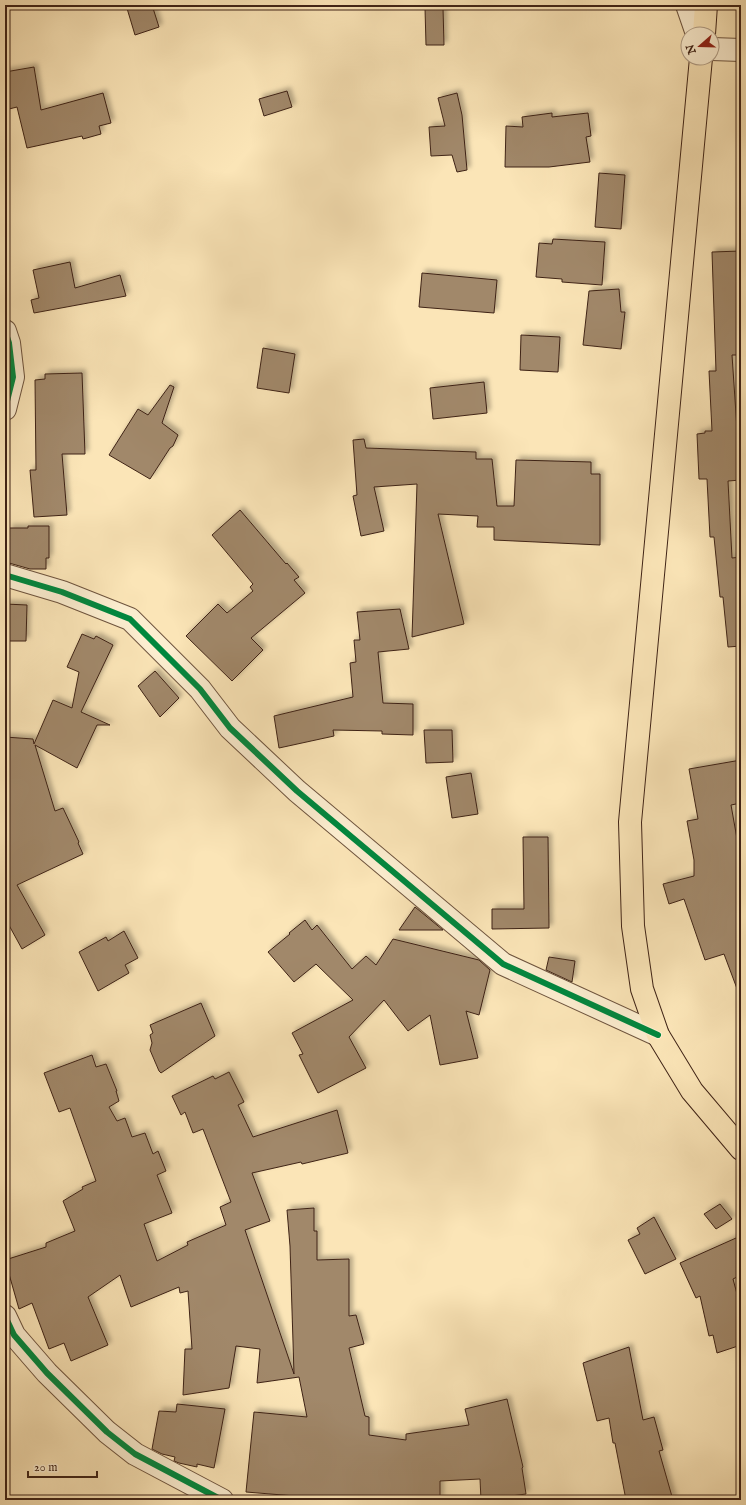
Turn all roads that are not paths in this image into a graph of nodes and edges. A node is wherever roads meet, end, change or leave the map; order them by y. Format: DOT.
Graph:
graph roads {
  1 [pos="687,5"];
  2 [pos="706,5"];
  3 [pos="694,26"];
  4 [pos="705,26"];
  5 [pos="720,49"];
  6 [pos="741,50"];
  7 [pos="700,66"];
  8 [pos="5,331"];
  9 [pos="5,409"];
  10 [pos="5,575"];
  11 [pos="658,1035"];
  12 [pos="741,1149"];
  13 [pos="5,1316"];
  14 [pos="222,1500"];
  1 -- 3 [label="street"];
  2 -- 4 [label="main road"];
  5 -- 6 [label="street"];
  7 -- 11 [label="main road"];
  8 -- 9 [label="street"];
  10 -- 11 [label="street"];
  11 -- 12 [label="main road"];
  13 -- 14 [label="street"];
}
